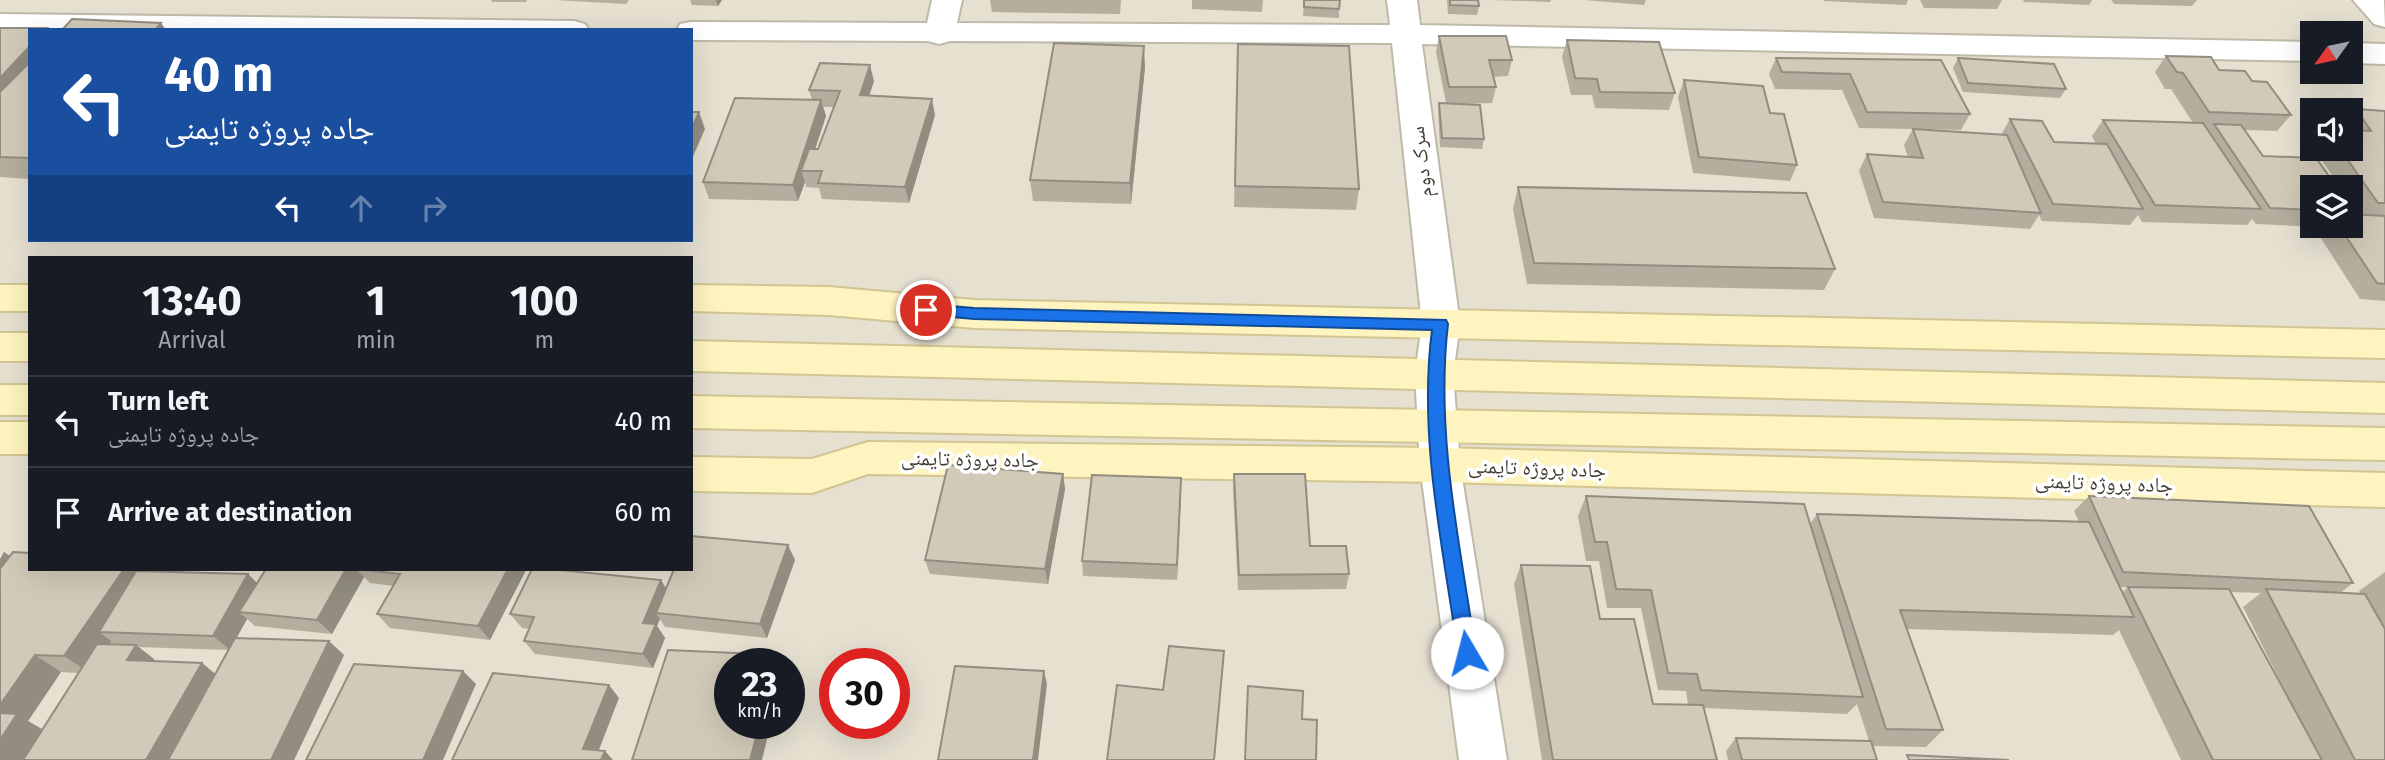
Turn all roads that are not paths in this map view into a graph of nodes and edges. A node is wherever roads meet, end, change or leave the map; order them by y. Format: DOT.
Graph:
graph roads {
  1 [pos="23,0"];
  2 [pos="444,0"];
  3 [pos="947,0"];
  4 [pos="1402,0"];
  5 [pos="2368,0"];
  6 [pos="2385,18"];
  7 [pos="0,23"];
  8 [pos="426,28"];
  9 [pos="693,31"];
  10 [pos="1406,34"];
  11 [pos="939,35"];
  12 [pos="2300,52"];
  13 [pos="2363,53"];
  14 [pos="2385,54"];
  15 [pos="0,298"];
  16 [pos="28,298"];
  17 [pos="693,298"];
  18 [pos="1441,324"];
  19 [pos="2385,344"];
  20 [pos="0,347"];
  21 [pos="28,347"];
  22 [pos="693,356"];
  23 [pos="1434,374"];
  24 [pos="2385,398"];
  25 [pos="0,400"];
  26 [pos="28,400"];
  27 [pos="693,412"];
  28 [pos="0,438"];
  29 [pos="28,438"];
  30 [pos="2385,444"];
  31 [pos="1438,445"];
  32 [pos="693,474"];
  33 [pos="2385,490"];
  34 [pos="1483,760"];
  1 -- 7 [label="street"];
  2 -- 8 [label="street"];
  3 -- 11 [label="street"];
  4 -- 10 [label="street, سرک دوم"];
  5 -- 6 [label="street"];
  7 -- 8 [label="street"];
  9 -- 11 [label="street"];
  10 -- 11 [label="street"];
  10 -- 12 [label="street"];
  10 -- 18 [label="street, سرک دوم"];
  13 -- 14 [label="street"];
  15 -- 16 [label="street"];
  17 -- 18 [label="street"];
  18 -- 19 [label="street"];
  18 -- 23 [label="street, سرک دوم"];
  20 -- 21 [label="street"];
  22 -- 23 [label="street"];
  23 -- 24 [label="street"];
  23 -- 31 [label="street, سرک دوم"];
  25 -- 26 [label="street"];
  27 -- 31 [label="street, جاده پروژه تایمنی"];
  28 -- 29 [label="street"];
  30 -- 31 [label="street, جاده پروژه تایمنی"];
  31 -- 32 [label="street, جاده پروژه تایمنی"];
  31 -- 33 [label="street, جاده پروژه تایمنی"];
  31 -- 34 [label="street, سرک دوم"];
}
